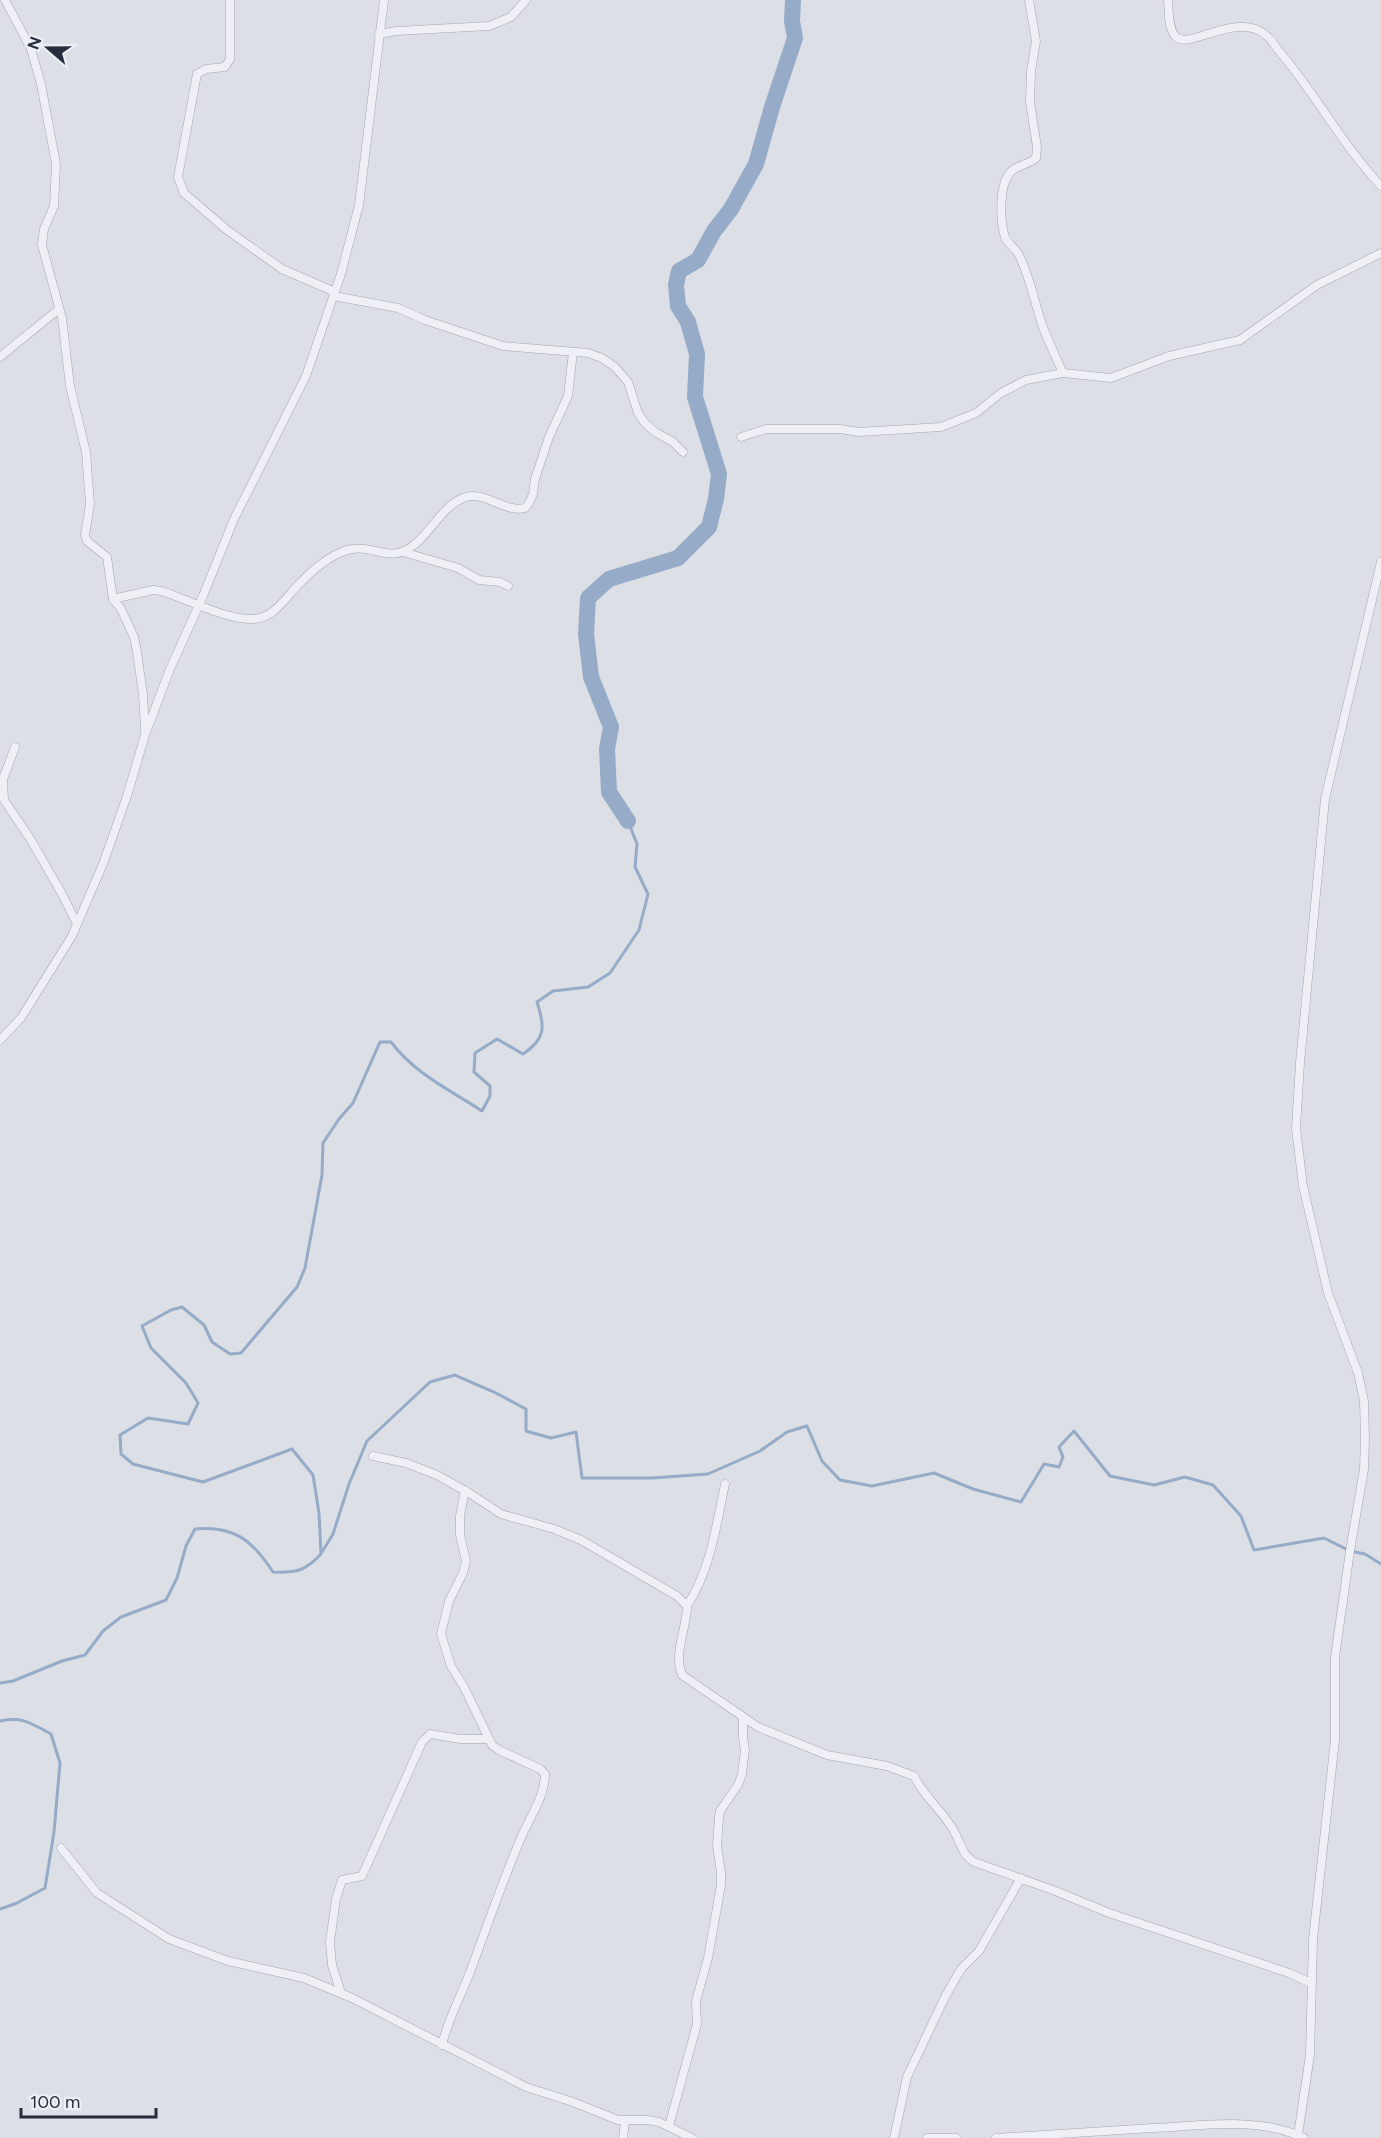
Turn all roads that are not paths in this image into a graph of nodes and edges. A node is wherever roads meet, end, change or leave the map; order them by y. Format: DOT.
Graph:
graph roads {
  1 [pos="5,0"];
  2 [pos="230,0"];
  3 [pos="384,0"];
  4 [pos="526,0"];
  5 [pos="1029,0"];
  6 [pos="1168,0"];
  7 [pos="378,34"];
  8 [pos="1381,186"];
  9 [pos="1381,253"];
  10 [pos="335,294"];
  11 [pos="59,309"];
  12 [pos="573,352"];
  13 [pos="0,357"];
  14 [pos="1063,373"];
  15 [pos="741,437"];
  16 [pos="683,453"];
  17 [pos="403,552"];
  18 [pos="1381,562"];
  19 [pos="508,586"];
  20 [pos="113,599"];
  21 [pos="199,605"];
  22 [pos="145,735"];
  23 [pos="15,747"];
  24 [pos="77,924"];
  25 [pos="0,1041"];
  26 [pos="374,1456"];
  27 [pos="725,1484"];
  28 [pos="465,1490"];
  29 [pos="687,1606"];
  30 [pos="743,1717"];
  31 [pos="488,1739"];
  32 [pos="61,1848"];
  33 [pos="1021,1878"];
  34 [pos="1311,1983"];
  35 [pos="341,1993"];
  36 [pos="442,2045"];
  37 [pos="625,2121"];
  38 [pos="669,2126"];
  39 [pos="1301,2137"];
  40 [pos="623,2138"];
  41 [pos="692,2138"];
  42 [pos="894,2138"];
  43 [pos="927,2138"];
  44 [pos="956,2138"];
  45 [pos="996,2138"];
  1 -- 11 [label="street"];
  2 -- 10 [label="street"];
  3 -- 7 [label="street"];
  4 -- 7 [label="street"];
  5 -- 14 [label="street"];
  6 -- 8 [label="street"];
  7 -- 10 [label="street"];
  9 -- 14 [label="street"];
  10 -- 12 [label="street"];
  10 -- 21 [label="street"];
  11 -- 13 [label="street"];
  11 -- 20 [label="street"];
  12 -- 16 [label="street"];
  12 -- 17 [label="street"];
  14 -- 15 [label="street"];
  17 -- 19 [label="street"];
  17 -- 21 [label="street"];
  18 -- 34 [label="street"];
  20 -- 21 [label="street"];
  20 -- 22 [label="street"];
  21 -- 22 [label="street"];
  22 -- 24 [label="street"];
  23 -- 24 [label="street"];
  24 -- 25 [label="street"];
  26 -- 28 [label="street"];
  27 -- 29 [label="street"];
  28 -- 29 [label="street"];
  28 -- 31 [label="street"];
  29 -- 30 [label="street"];
  30 -- 33 [label="street"];
  30 -- 38 [label="street"];
  31 -- 35 [label="street"];
  31 -- 36 [label="street"];
  32 -- 35 [label="street"];
  33 -- 34 [label="street"];
  33 -- 42 [label="street"];
  34 -- 39 [label="street"];
  35 -- 36 [label="street"];
  36 -- 37 [label="street"];
  37 -- 38 [label="street"];
  37 -- 40 [label="street"];
  38 -- 41 [label="street"];
  39 -- 45 [label="street"];
  43 -- 44 [label="street"];
}
